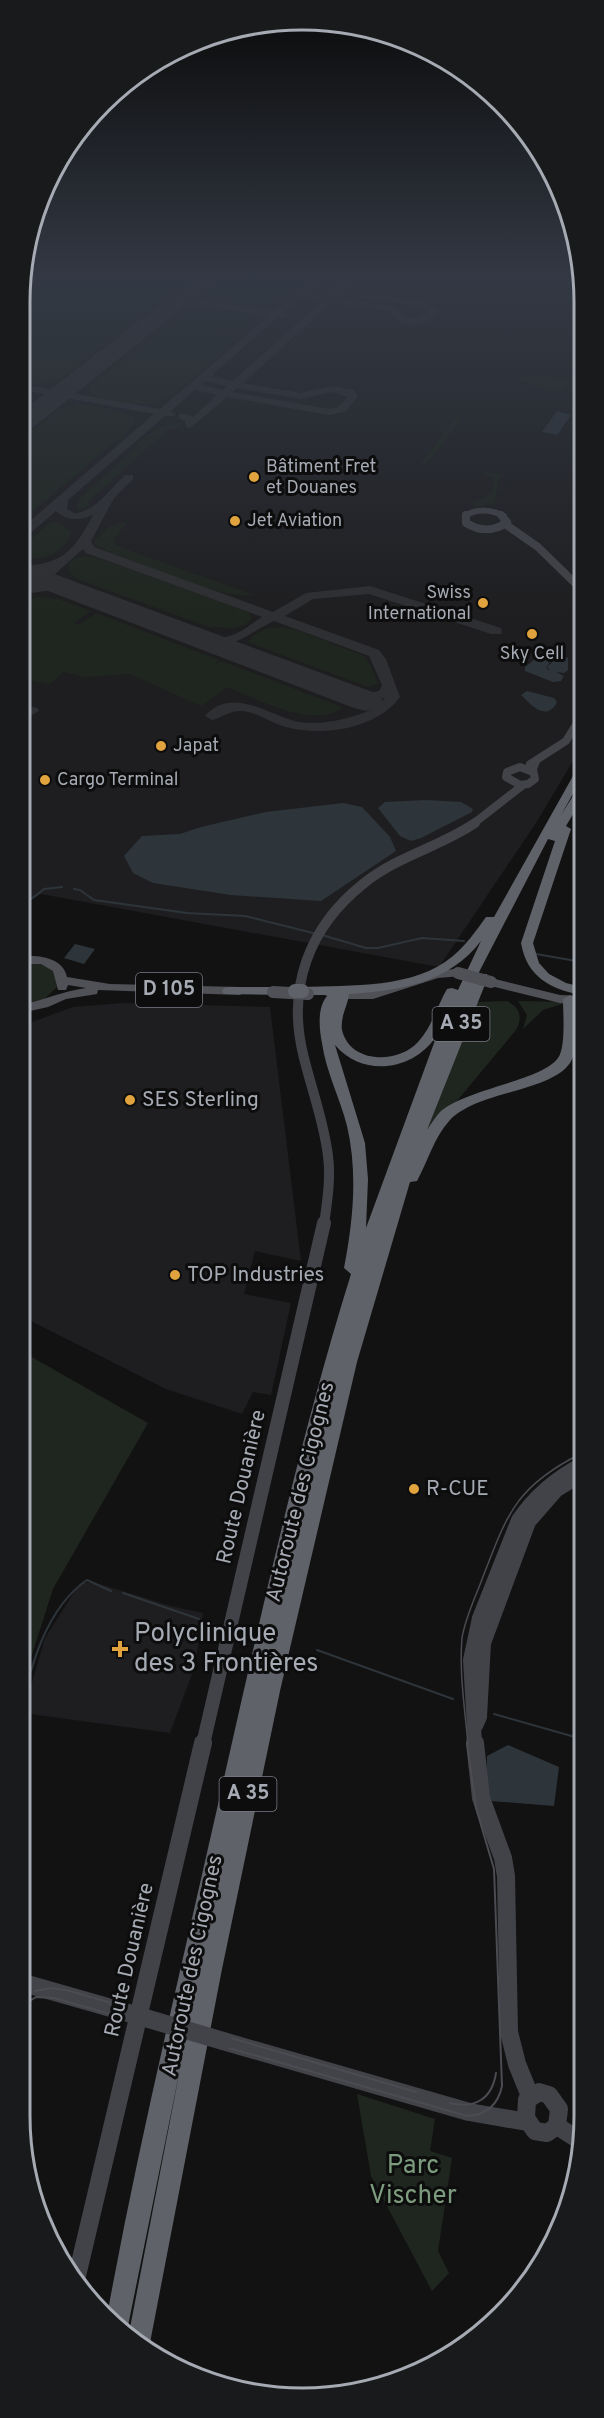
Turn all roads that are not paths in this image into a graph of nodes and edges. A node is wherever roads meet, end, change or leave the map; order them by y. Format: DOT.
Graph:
graph roads {
  1 [pos="502,526"];
  2 [pos="574,582"];
  3 [pos="574,729"];
  4 [pos="536,761"];
  5 [pos="520,767"];
  6 [pos="533,772"];
  7 [pos="510,782"];
  8 [pos="574,783"];
  9 [pos="523,785"];
  10 [pos="506,797"];
  11 [pos="574,804"];
  12 [pos="571,809"];
  13 [pos="508,897"];
  14 [pos="30,959"];
  15 [pos="63,980"];
  16 [pos="110,988"];
  17 [pos="574,990"];
  18 [pos="229,991"];
  19 [pos="300,992"];
  20 [pos="339,995"];
  21 [pos="54,998"];
  22 [pos="571,999"];
  23 [pos="30,1007"];
  24 [pos="327,1009"];
  25 [pos="380,1251"];
  26 [pos="346,1315"];
  27 [pos="574,1468"];
  28 [pos="574,1480"];
  29 [pos="476,1726"];
  30 [pos="30,1985"];
  31 [pos="530,2096"];
  32 [pos="527,2122"];
  33 [pos="556,2126"];
  34 [pos="573,2136"];
  35 [pos="78,2270"];
  36 [pos="119,2317"];
  37 [pos="141,2335"];
  1 -- 1 [label="main road"];
  1 -- 2 [label="main road"];
  3 -- 4 [label="main road"];
  4 -- 5 [label="main road"];
  4 -- 6 [label="main road"];
  5 -- 6 [label="main road"];
  5 -- 7 [label="main road"];
  6 -- 9 [label="main road, Route Douanière"];
  7 -- 9 [label="main road"];
  7 -- 10 [label="main road"];
  8 -- 13 [label="highway, Autoroute des Cigognes / A 35"];
  9 -- 10 [label="main road, Route Douanière"];
  10 -- 35 [label="main road, Route Douanière"];
  11 -- 12 [label="highway, Autoroute des Cigognes / A 35"];
  12 -- 17 [label="highway"];
  12 -- 25 [label="highway, Autoroute des Cigognes / A 35"];
  13 -- 19 [label="highway"];
  13 -- 20 [label="highway"];
  13 -- 26 [label="highway, Autoroute des Cigognes / A 35"];
  14 -- 15 [label="main road"];
  15 -- 16 [label="main road, D 105"];
  15 -- 21 [label="main road"];
  16 -- 18 [label="main road, D 105"];
  16 -- 21 [label="main road, D 105"];
  18 -- 19 [label="highway"];
  18 -- 19 [label="main road, D 105, bridge"];
  19 -- 20 [label="main road, D 105"];
  19 -- 24 [label="highway"];
  20 -- 22 [label="main road, D 105, bridge"];
  20 -- 24 [label="highway"];
  21 -- 23 [label="main road"];
  22 -- 25 [label="highway"];
  24 -- 26 [label="highway"];
  25 -- 37 [label="highway, Autoroute des Cigognes / A 35"];
  26 -- 36 [label="highway, Autoroute des Cigognes / A 35"];
  27 -- 29 [label="main road"];
  28 -- 29 [label="main road"];
  29 -- 31 [label="main road"];
  30 -- 32 [label="main road, bridge"];
  31 -- 32 [label="main road"];
  31 -- 33 [label="main road"];
  32 -- 33 [label="main road"];
  33 -- 34 [label="main road"];
}
